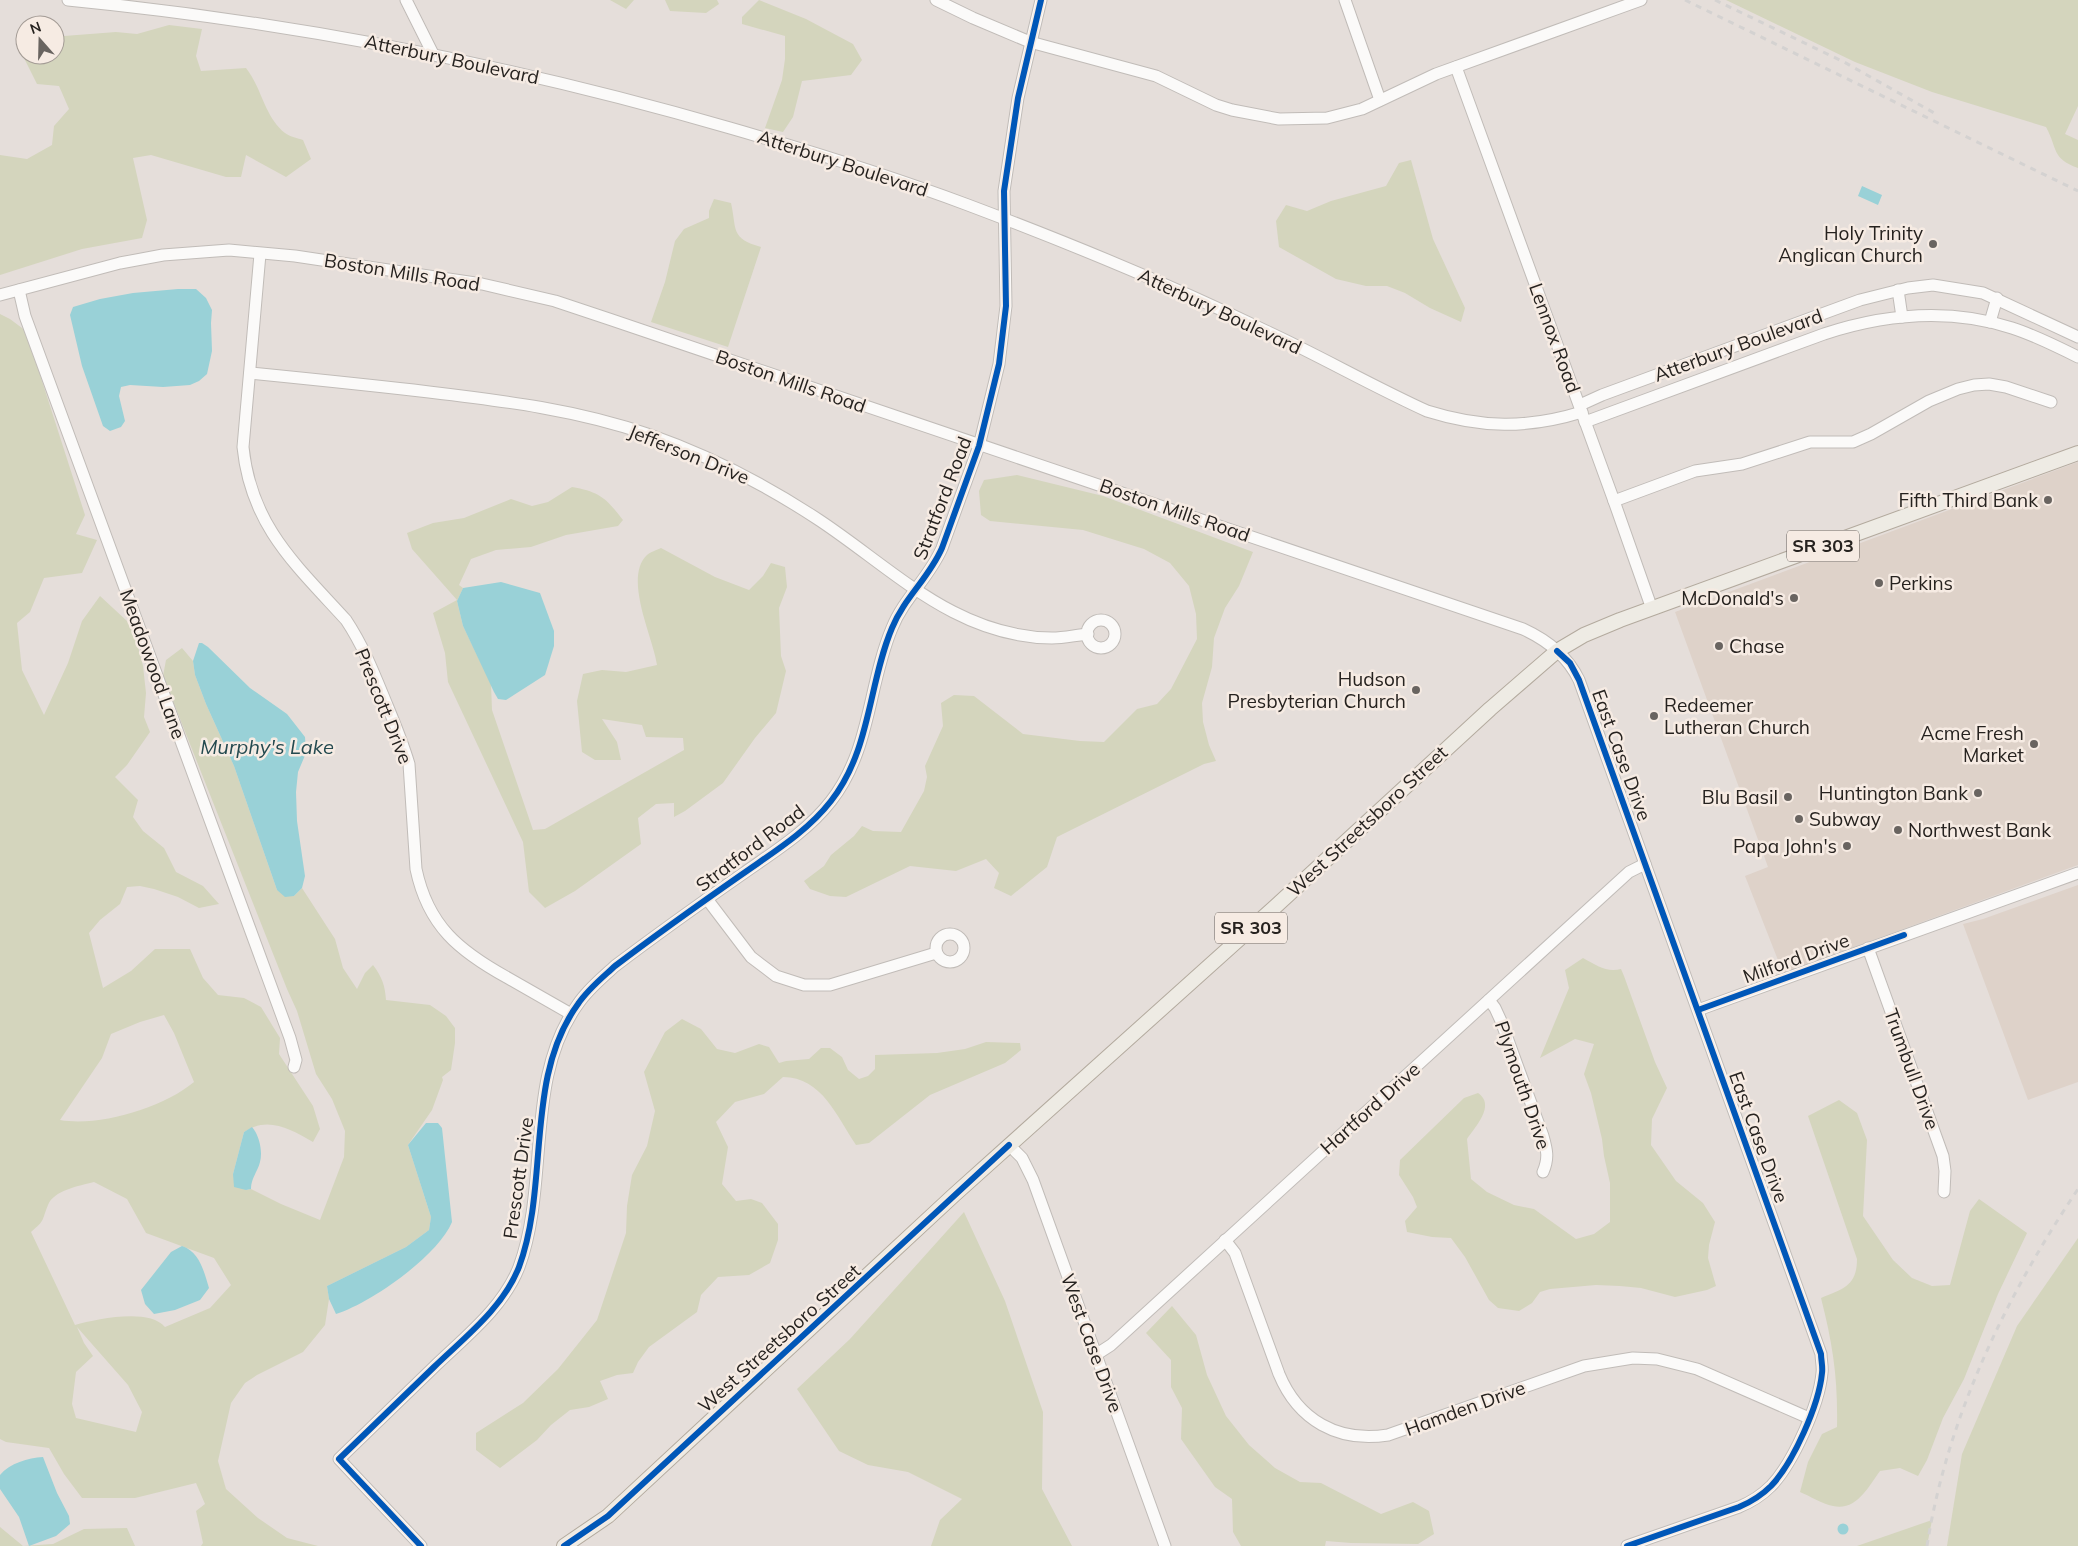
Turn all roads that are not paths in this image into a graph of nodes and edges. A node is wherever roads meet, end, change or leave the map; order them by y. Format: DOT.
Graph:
graph roads {
  1 [pos="68,0"];
  2 [pos="406,0"];
  3 [pos="936,0"];
  4 [pos="1041,0"];
  5 [pos="1345,0"];
  6 [pos="1641,0"];
  7 [pos="1030,42"];
  8 [pos="433,54"];
  9 [pos="1456,68"];
  10 [pos="1380,100"];
  11 [pos="1005,220"];
  12 [pos="260,254"];
  13 [pos="19,290"];
  14 [pos="1898,290"];
  15 [pos="0,295"];
  16 [pos="1997,298"];
  17 [pos="1902,317"];
  18 [pos="1990,322"];
  19 [pos="2078,337"];
  20 [pos="2078,357"];
  21 [pos="250,373"];
  22 [pos="2051,402"];
  23 [pos="1582,413"];
  24 [pos="979,446"];
  25 [pos="2078,453"];
  26 [pos="1614,501"];
  27 [pos="916,590"];
  28 [pos="1652,609"];
  29 [pos="1088,634"];
  30 [pos="1557,651"];
  31 [pos="1645,864"];
  32 [pos="2078,873"];
  33 [pos="707,899"];
  34 [pos="1868,948"];
  35 [pos="936,953"];
  36 [pos="1489,1000"];
  37 [pos="1698,1010"];
  38 [pos="571,1014"];
  39 [pos="294,1067"];
  40 [pos="1009,1145"];
  41 [pos="1543,1172"];
  42 [pos="1944,1192"];
  43 [pos="1225,1240"];
  44 [pos="1096,1354"];
  45 [pos="1809,1418"];
  46 [pos="421,1546"];
  47 [pos="564,1546"];
  48 [pos="1165,1546"];
  49 [pos="1627,1546"];
  1 -- 8 [label="street, Atterbury Boulevard"];
  2 -- 8 [label="street"];
  3 -- 7 [label="street"];
  4 -- 7 [label="street, Stratford Road"];
  5 -- 10 [label="street"];
  6 -- 9 [label="street"];
  7 -- 10 [label="street"];
  7 -- 11 [label="street, Stratford Road"];
  8 -- 11 [label="street, Atterbury Boulevard"];
  9 -- 10 [label="street"];
  9 -- 23 [label="street, Lennox Road"];
  11 -- 23 [label="street, Atterbury Boulevard"];
  11 -- 24 [label="street, Stratford Road"];
  12 -- 13 [label="street, Boston Mills Road"];
  12 -- 21 [label="street, Prescott Drive"];
  12 -- 24 [label="street, Boston Mills Road"];
  13 -- 15 [label="street, Boston Mills Road"];
  13 -- 39 [label="street, Meadowood Lane"];
  14 -- 16 [label="street, Atterbury Boulevard"];
  14 -- 17 [label="street"];
  14 -- 23 [label="street, Atterbury Boulevard"];
  16 -- 18 [label="street"];
  16 -- 19 [label="street, Atterbury Boulevard"];
  17 -- 18 [label="street, Atterbury Boulevard"];
  17 -- 23 [label="street, Atterbury Boulevard"];
  18 -- 20 [label="street, Atterbury Boulevard"];
  21 -- 27 [label="street, Jefferson Drive"];
  21 -- 38 [label="street, Prescott Drive"];
  22 -- 26 [label="street"];
  23 -- 26 [label="street, Lennox Road"];
  24 -- 27 [label="street, Stratford Road"];
  24 -- 30 [label="street, Boston Mills Road"];
  25 -- 28 [label="main road, West Streetsboro Street / SR 303"];
  26 -- 28 [label="street, Lennox Road"];
  27 -- 29 [label="street, Jefferson Drive"];
  27 -- 33 [label="street, Stratford Road"];
  28 -- 30 [label="main road, West Streetsboro Street / SR 303"];
  30 -- 31 [label="street, East Case Drive"];
  30 -- 40 [label="main road, West Streetsboro Street / SR 303"];
  31 -- 36 [label="street, Hartford Drive"];
  31 -- 37 [label="street, East Case Drive"];
  32 -- 34 [label="street, Milford Drive"];
  33 -- 35 [label="street"];
  33 -- 38 [label="street, Stratford Road"];
  34 -- 37 [label="street, Milford Drive"];
  34 -- 42 [label="street, Trumbull Drive"];
  36 -- 41 [label="street, Plymouth Drive"];
  36 -- 43 [label="street, Hartford Drive"];
  37 -- 45 [label="street, East Case Drive"];
  38 -- 46 [label="street, Prescott Drive"];
  40 -- 44 [label="street, West Case Drive"];
  40 -- 47 [label="main road, West Streetsboro Street / SR 303"];
  43 -- 44 [label="street, Hartford Drive"];
  43 -- 45 [label="street, Hamden Drive"];
  44 -- 48 [label="street, West Case Drive"];
  45 -- 49 [label="street, East Case Drive"];
}
